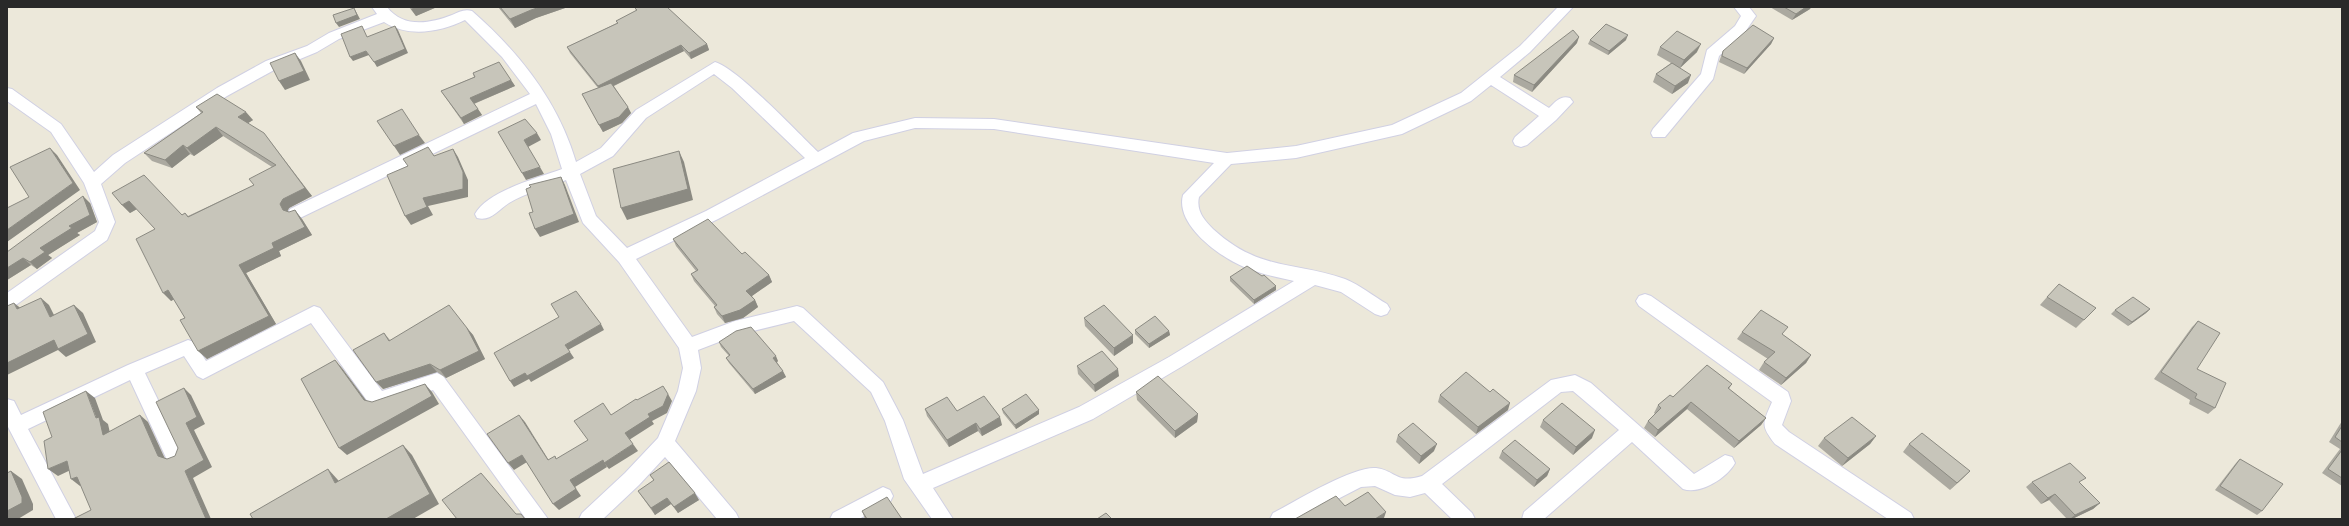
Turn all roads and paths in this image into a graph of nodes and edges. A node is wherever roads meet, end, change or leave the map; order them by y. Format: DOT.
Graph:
graph roads {
  1 [pos="1566,7"];
  2 [pos="1741,7"];
  3 [pos="474,10"];
  4 [pos="381,12"];
  5 [pos="1491,78"];
  6 [pos="7,93"];
  7 [pos="539,96"];
  8 [pos="1566,102"];
  9 [pos="1551,116"];
  10 [pos="1659,133"];
  11 [pos="1521,141"];
  12 [pos="816,159"];
  13 [pos="1227,159"];
  14 [pos="571,172"];
  15 [pos="90,190"];
  16 [pos="296,213"];
  17 [pos="483,214"];
  18 [pos="625,258"];
  19 [pos="1312,278"];
  20 [pos="1645,301"];
  21 [pos="7,302"];
  22 [pos="1381,309"];
  23 [pos="688,346"];
  24 [pos="134,370"];
  25 [pos="7,407"];
  26 [pos="17,425"];
  27 [pos="1632,430"];
  28 [pos="665,442"];
  29 [pos="175,456"];
  30 [pos="1725,463"];
  31 [pos="1428,483"];
  32 [pos="919,485"];
  33 [pos="883,496"];
  34 [pos="1531,518"];
  35 [pos="66,519"];
  36 [pos="538,519"];
  37 [pos="589,519"];
  38 [pos="729,519"];
  39 [pos="840,519"];
  40 [pos="943,519"];
  41 [pos="1280,519"];
  42 [pos="1465,519"];
  43 [pos="1904,519"];
  1 -- 5 [label="street"];
  2 -- 10 [label="street"];
  3 -- 4 [label="street"];
  3 -- 7 [label="street"];
  4 -- 15 [label="street"];
  5 -- 9 [label="street"];
  5 -- 13 [label="street"];
  6 -- 15 [label="street"];
  7 -- 14 [label="street"];
  7 -- 16 [label="street"];
  8 -- 9 [label="street"];
  9 -- 11 [label="street"];
  12 -- 13 [label="street"];
  12 -- 14 [label="street"];
  12 -- 18 [label="street"];
  13 -- 19 [label="street"];
  14 -- 17 [label="street"];
  14 -- 18 [label="street"];
  15 -- 21 [label="street"];
  18 -- 23 [label="street"];
  19 -- 22 [label="street"];
  19 -- 32 [label="street"];
  20 -- 43 [label="street"];
  23 -- 28 [label="street"];
  23 -- 32 [label="street"];
  24 -- 26 [label="street"];
  24 -- 29 [label="street"];
  24 -- 36 [label="street"];
  25 -- 26 [label="street"];
  26 -- 35 [label="street"];
  27 -- 30 [label="street"];
  27 -- 31 [label="street"];
  27 -- 34 [label="street"];
  28 -- 37 [label="street"];
  28 -- 38 [label="street"];
  31 -- 41 [label="street"];
  31 -- 42 [label="street"];
  32 -- 40 [label="street"];
  33 -- 39 [label="street"];
}
